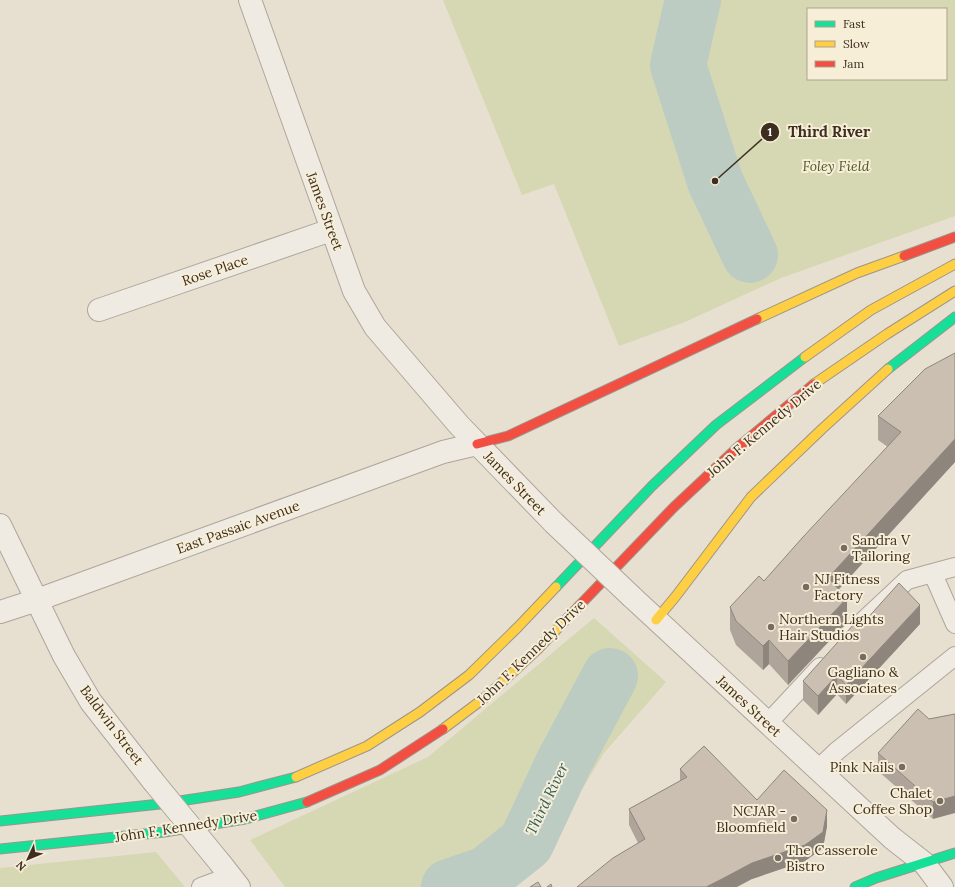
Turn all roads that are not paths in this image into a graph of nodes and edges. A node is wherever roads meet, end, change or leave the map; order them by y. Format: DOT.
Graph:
graph roads {
  1 [pos="250,0"];
  2 [pos="331,230"];
  3 [pos="955,237"];
  4 [pos="955,264"];
  5 [pos="955,291"];
  6 [pos="98,310"];
  7 [pos="955,317"];
  8 [pos="477,444"];
  9 [pos="0,525"];
  10 [pos="955,567"];
  11 [pos="934,574"];
  12 [pos="37,600"];
  13 [pos="0,612"];
  14 [pos="656,620"];
  15 [pos="955,624"];
  16 [pos="955,657"];
  17 [pos="768,723"];
  18 [pos="818,769"];
  19 [pos="0,822"];
  20 [pos="0,849"];
  21 [pos="955,853"];
  22 [pos="924,863"];
  23 [pos="230,876"];
  24 [pos="201,887"];
  25 [pos="855,887"];
  26 [pos="942,887"];
  1 -- 2 [label="street, James Street"];
  2 -- 6 [label="street, Rose Place"];
  2 -- 8 [label="street, James Street"];
  3 -- 8 [label="main road"];
  4 -- 19 [label="main road, John F. Kennedy Drive"];
  5 -- 20 [label="main road, John F. Kennedy Drive"];
  7 -- 14 [label="main road"];
  8 -- 12 [label="street, East Passaic Avenue"];
  8 -- 14 [label="street, James Street, bridge"];
  9 -- 12 [label="street, Baldwin Street"];
  10 -- 11 [label="lane"];
  11 -- 15 [label="lane"];
  11 -- 17 [label="lane"];
  12 -- 13 [label="street, East Passaic Avenue"];
  12 -- 23 [label="street, Baldwin Street, bridge"];
  14 -- 17 [label="street, James Street"];
  16 -- 18 [label="lane"];
  17 -- 18 [label="street, James Street"];
  18 -- 22 [label="street, James Street"];
  21 -- 22 [label="main road"];
  22 -- 25 [label="main road"];
  22 -- 26 [label="street, James Street"];
  23 -- 24 [label="lane"];
}
